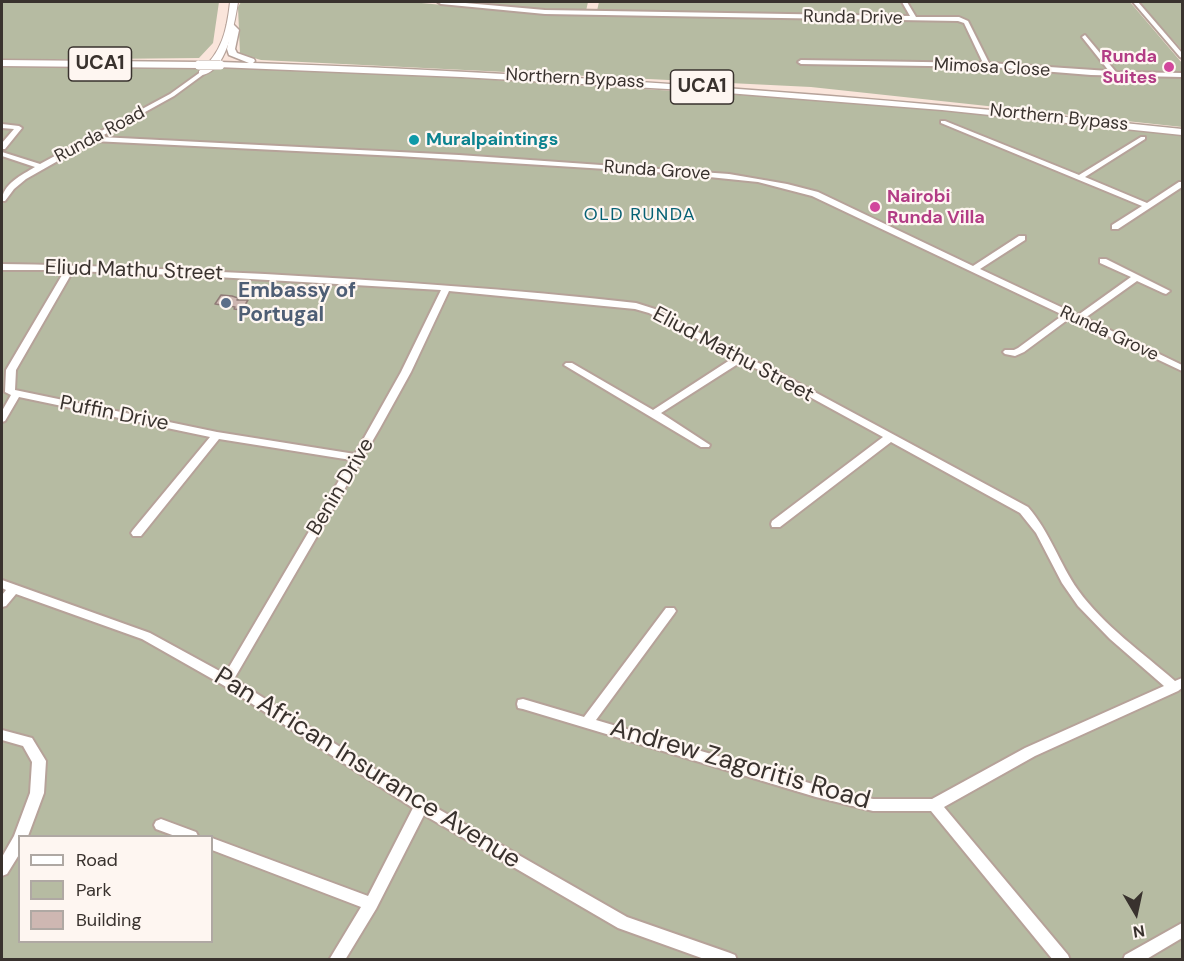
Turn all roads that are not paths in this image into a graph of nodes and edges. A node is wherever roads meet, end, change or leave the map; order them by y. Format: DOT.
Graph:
graph roads {
  1 [pos="226,2"];
  2 [pos="234,2"];
  3 [pos="441,2"];
  4 [pos="594,2"];
  5 [pos="905,2"];
  6 [pos="1135,2"];
  7 [pos="593,13"];
  8 [pos="914,18"];
  9 [pos="231,25"];
  10 [pos="1085,38"];
  11 [pos="1182,55"];
  12 [pos="801,62"];
  13 [pos="2,63"];
  14 [pos="987,65"];
  15 [pos="307,68"];
  16 [pos="200,69"];
  17 [pos="1114,73"];
  18 [pos="1182,75"];
  19 [pos="943,122"];
  20 [pos="2,126"];
  21 [pos="1182,132"];
  22 [pos="1143,138"];
  23 [pos="91,140"];
  24 [pos="2,147"];
  25 [pos="2,154"];
  26 [pos="41,167"];
  27 [pos="1079,178"];
  28 [pos="1182,184"];
  29 [pos="2,199"];
  30 [pos="1148,206"];
  31 [pos="1115,227"];
  32 [pos="1022,238"];
  33 [pos="1103,261"];
  34 [pos="2,267"];
  35 [pos="70,267"];
  36 [pos="973,270"];
  37 [pos="1140,279"];
  38 [pos="446,288"];
  39 [pos="1166,291"];
  40 [pos="1078,319"];
  41 [pos="1008,352"];
  42 [pos="740,358"];
  43 [pos="569,365"];
  44 [pos="1182,368"];
  45 [pos="16,394"];
  46 [pos="655,414"];
  47 [pos="2,419"];
  48 [pos="217,435"];
  49 [pos="889,438"];
  50 [pos="705,445"];
  51 [pos="357,458"];
  52 [pos="776,524"];
  53 [pos="137,533"];
  54 [pos="8,586"];
  55 [pos="2,603"];
  56 [pos="670,611"];
  57 [pos="227,681"];
  58 [pos="1178,685"];
  59 [pos="523,704"];
  60 [pos="587,722"];
  61 [pos="2,735"];
  62 [pos="934,805"];
  63 [pos="421,806"];
  64 [pos="161,825"];
  65 [pos="21,835"];
  66 [pos="185,835"];
  67 [pos="18,841"];
  68 [pos="213,844"];
  69 [pos="2,869"];
  70 [pos="371,904"];
  71 [pos="1182,930"];
  72 [pos="336,960"];
  73 [pos="730,960"];
  74 [pos="1063,960"];
  75 [pos="1130,960"];
  1 -- 16 [label="street, Runda Road"];
  2 -- 9 [label="street, Runda Road"];
  3 -- 7 [label="street, Runda Drive"];
  4 -- 7 [label="street"];
  5 -- 8 [label="street"];
  6 -- 11 [label="street"];
  7 -- 8 [label="street, Runda Drive"];
  8 -- 14 [label="street, Runda Drive"];
  9 -- 15 [label="main road"];
  9 -- 16 [label="street, Runda Road"];
  10 -- 17 [label="street"];
  12 -- 14 [label="street, Mimosa Close"];
  13 -- 16 [label="main road, Northern Bypass / UCA1"];
  14 -- 17 [label="street, Mimosa Close"];
  15 -- 16 [label="main road, Northern Bypass / UCA1, bridge"];
  15 -- 21 [label="main road, Northern Bypass / UCA1"];
  16 -- 23 [label="street, Runda Road"];
  17 -- 18 [label="street, Mimosa Close"];
  19 -- 27 [label="street"];
  20 -- 24 [label="street"];
  22 -- 27 [label="street"];
  23 -- 26 [label="street, Runda Road"];
  23 -- 36 [label="street, Runda Grove"];
  25 -- 26 [label="street"];
  26 -- 29 [label="street, Runda Road"];
  27 -- 30 [label="street"];
  28 -- 30 [label="street"];
  30 -- 31 [label="street"];
  32 -- 36 [label="street"];
  33 -- 37 [label="street"];
  34 -- 35 [label="street, Eliud Mathu Street"];
  35 -- 38 [label="street, Eliud Mathu Street"];
  35 -- 45 [label="street"];
  36 -- 40 [label="street, Runda Grove"];
  37 -- 39 [label="street"];
  37 -- 40 [label="street"];
  38 -- 42 [label="street, Eliud Mathu Street"];
  38 -- 51 [label="street, Benin Drive"];
  40 -- 41 [label="street"];
  40 -- 44 [label="street, Runda Grove"];
  42 -- 46 [label="street"];
  42 -- 49 [label="street, Eliud Mathu Street"];
  43 -- 46 [label="street"];
  45 -- 47 [label="street"];
  45 -- 48 [label="street, Puffin Drive"];
  46 -- 50 [label="street"];
  48 -- 51 [label="street, Puffin Drive"];
  48 -- 53 [label="street"];
  49 -- 52 [label="street"];
  49 -- 58 [label="street, Eliud Mathu Street"];
  51 -- 57 [label="street, Benin Drive"];
  54 -- 55 [label="street"];
  54 -- 57 [label="street, Pan African Insurance Avenue"];
  56 -- 60 [label="street"];
  57 -- 63 [label="street, Pan African Insurance Avenue"];
  58 -- 62 [label="street, Andrew Zagoritis Road"];
  59 -- 60 [label="street, Andrew Zagoritis Road"];
  60 -- 62 [label="street, Andrew Zagoritis Road"];
  61 -- 65 [label="street"];
  62 -- 74 [label="street"];
  63 -- 70 [label="street"];
  63 -- 73 [label="street, Pan African Insurance Avenue"];
  64 -- 66 [label="street"];
  67 -- 69 [label="street"];
  68 -- 70 [label="street"];
  70 -- 72 [label="street"];
  71 -- 75 [label="street"];
}
